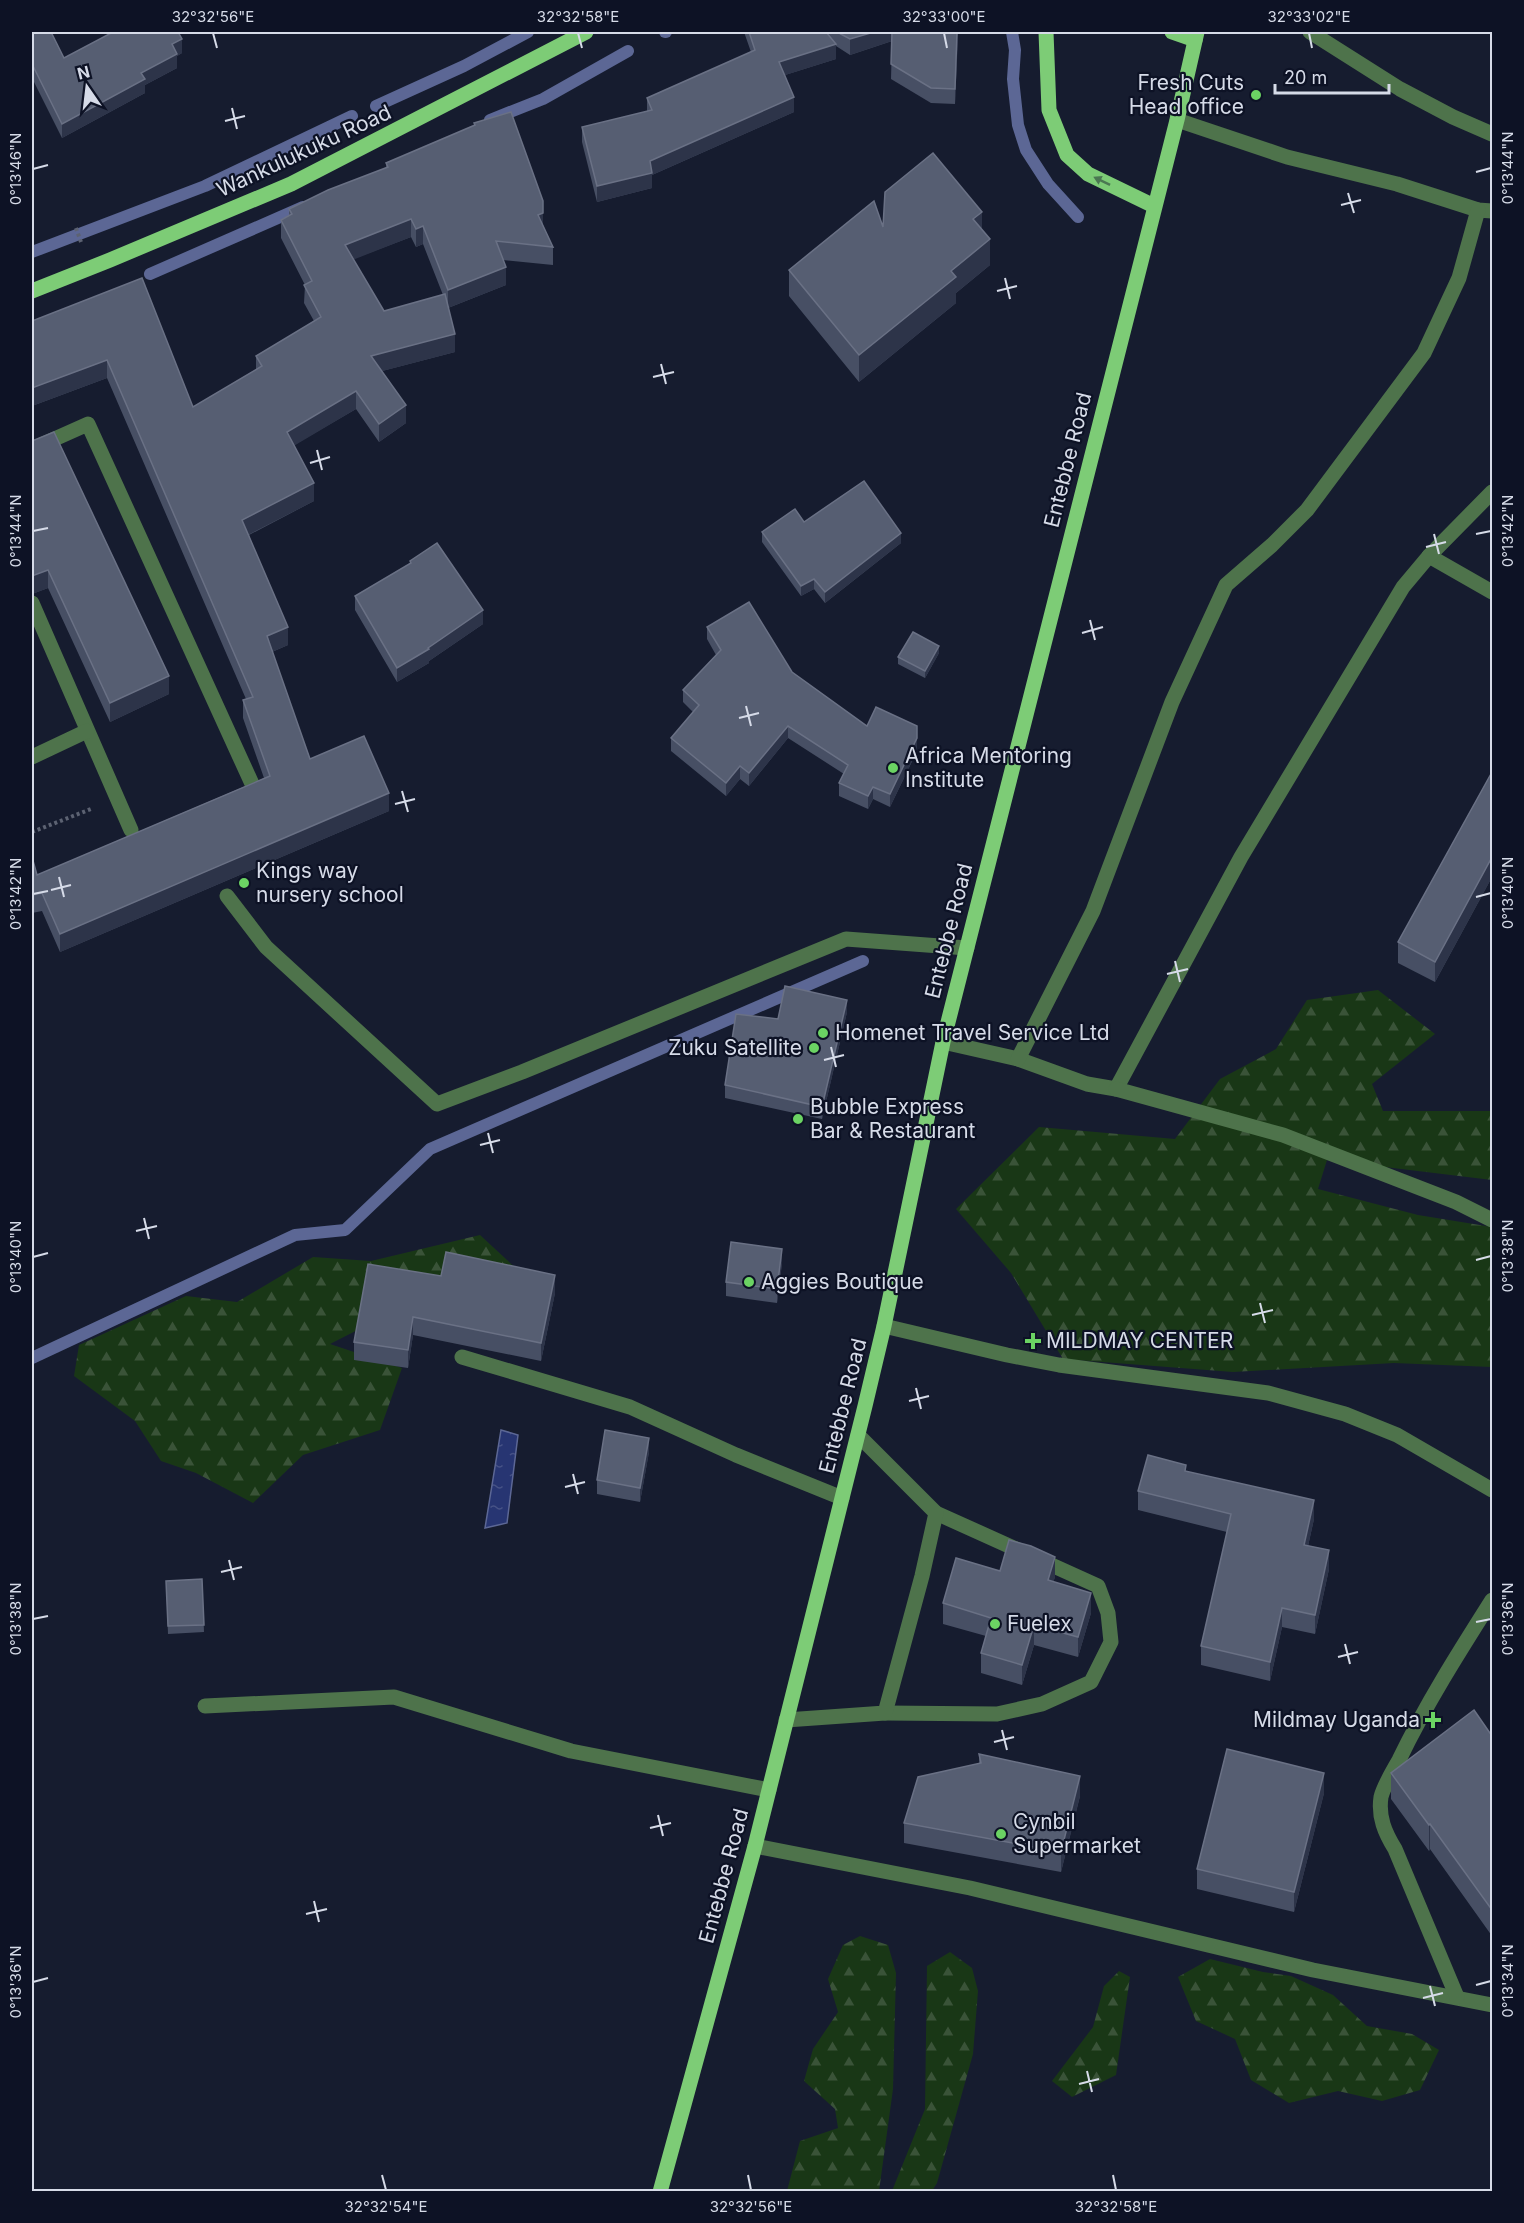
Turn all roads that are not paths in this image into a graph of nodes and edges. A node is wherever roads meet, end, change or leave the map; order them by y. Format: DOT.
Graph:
graph roads {
  1 [pos="586,32"];
  2 [pos="1046,32"];
  3 [pos="1172,32"];
  4 [pos="1310,32"];
  5 [pos="1196,36"];
  6 [pos="1177,120"];
  7 [pos="1492,134"];
  8 [pos="1154,206"];
  9 [pos="1485,210"];
  10 [pos="32,291"];
  11 [pos="32,448"];
  12 [pos="1492,492"];
  13 [pos="1430,556"];
  14 [pos="1492,592"];
  15 [pos="32,603"];
  16 [pos="37,630"];
  17 [pos="87,731"];
  18 [pos="32,757"];
  19 [pos="253,786"];
  20 [pos="131,830"];
  21 [pos="227,896"];
  22 [pos="967,948"];
  23 [pos="943,1042"];
  24 [pos="1018,1059"];
  25 [pos="1116,1089"];
  26 [pos="1492,1220"];
  27 [pos="884,1326"];
  28 [pos="462,1357"];
  29 [pos="858,1435"];
  30 [pos="1492,1490"];
  31 [pos="842,1498"];
  32 [pos="936,1513"];
  33 [pos="1492,1600"];
  34 [pos="205,1706"];
  35 [pos="885,1713"];
  36 [pos="786,1720"];
  37 [pos="768,1790"];
  38 [pos="755,1846"];
  39 [pos="1457,1997"];
  40 [pos="1492,2005"];
  41 [pos="660,2192"];
  1 -- 10 [label="main road, Wankulukuku Road"];
  8 -- 2 [label="main road, one-way"];
  3 -- 5 [label="main road"];
  4 -- 7 [label="street"];
  5 -- 6 [label="main road, Entebbe Road"];
  6 -- 8 [label="main road, Entebbe Road"];
  6 -- 9 [label="street"];
  8 -- 22 [label="main road, Entebbe Road"];
  9 -- 24 [label="street"];
  11 -- 19 [label="street"];
  12 -- 13 [label="street"];
  13 -- 14 [label="street"];
  13 -- 25 [label="street"];
  15 -- 16 [label="street"];
  16 -- 17 [label="street"];
  17 -- 18 [label="street"];
  17 -- 20 [label="street"];
  21 -- 22 [label="street"];
  22 -- 23 [label="main road, Entebbe Road"];
  23 -- 24 [label="street"];
  23 -- 27 [label="main road, Entebbe Road"];
  24 -- 25 [label="street"];
  25 -- 26 [label="street"];
  27 -- 29 [label="main road, Entebbe Road"];
  27 -- 30 [label="street"];
  28 -- 31 [label="street"];
  29 -- 31 [label="main road, Entebbe Road"];
  29 -- 32 [label="street"];
  31 -- 36 [label="main road, Entebbe Road"];
  32 -- 35 [label="street"];
  32 -- 35 [label="street"];
  33 -- 39 [label="street"];
  34 -- 37 [label="street"];
  35 -- 36 [label="street"];
  36 -- 37 [label="main road, Entebbe Road"];
  37 -- 38 [label="main road, Entebbe Road"];
  38 -- 39 [label="street"];
  38 -- 41 [label="main road, Entebbe Road"];
  39 -- 40 [label="street"];
}
